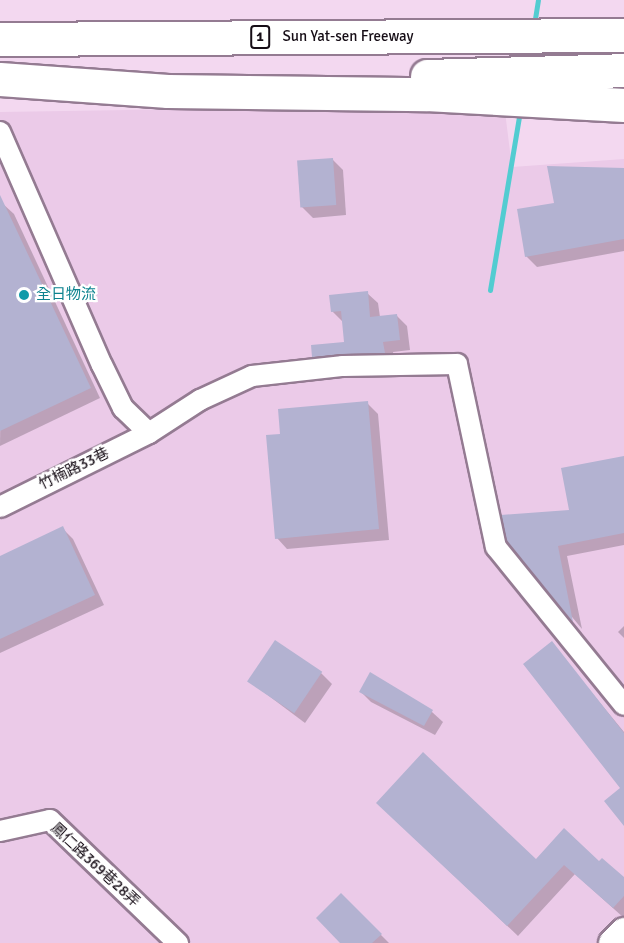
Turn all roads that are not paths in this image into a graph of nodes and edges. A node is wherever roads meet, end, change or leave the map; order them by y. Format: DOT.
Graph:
graph roads {
  1 [pos="624,35"];
  2 [pos="0,39"];
  3 [pos="624,70"];
  4 [pos="0,79"];
  5 [pos="525,85"];
  6 [pos="624,105"];
  7 [pos="0,132"];
  8 [pos="8,171"];
  9 [pos="149,433"];
  10 [pos="0,507"];
  11 [pos="624,705"];
  12 [pos="0,831"];
  13 [pos="624,931"];
  14 [pos="178,943"];
  15 [pos="612,943"];
  1 -- 2 [label="highway, Sun Yat-sen Freeway / 1"];
  3 -- 5 [label="highway"];
  4 -- 5 [label="highway"];
  5 -- 6 [label="highway"];
  7 -- 8 [label="street"];
  8 -- 9 [label="street"];
  9 -- 10 [label="street, 竹楠路33巷"];
  9 -- 11 [label="street, 竹楠路33巷"];
  12 -- 14 [label="street, 鳳仁路369巷28弄"];
  13 -- 15 [label="main road"];
}
